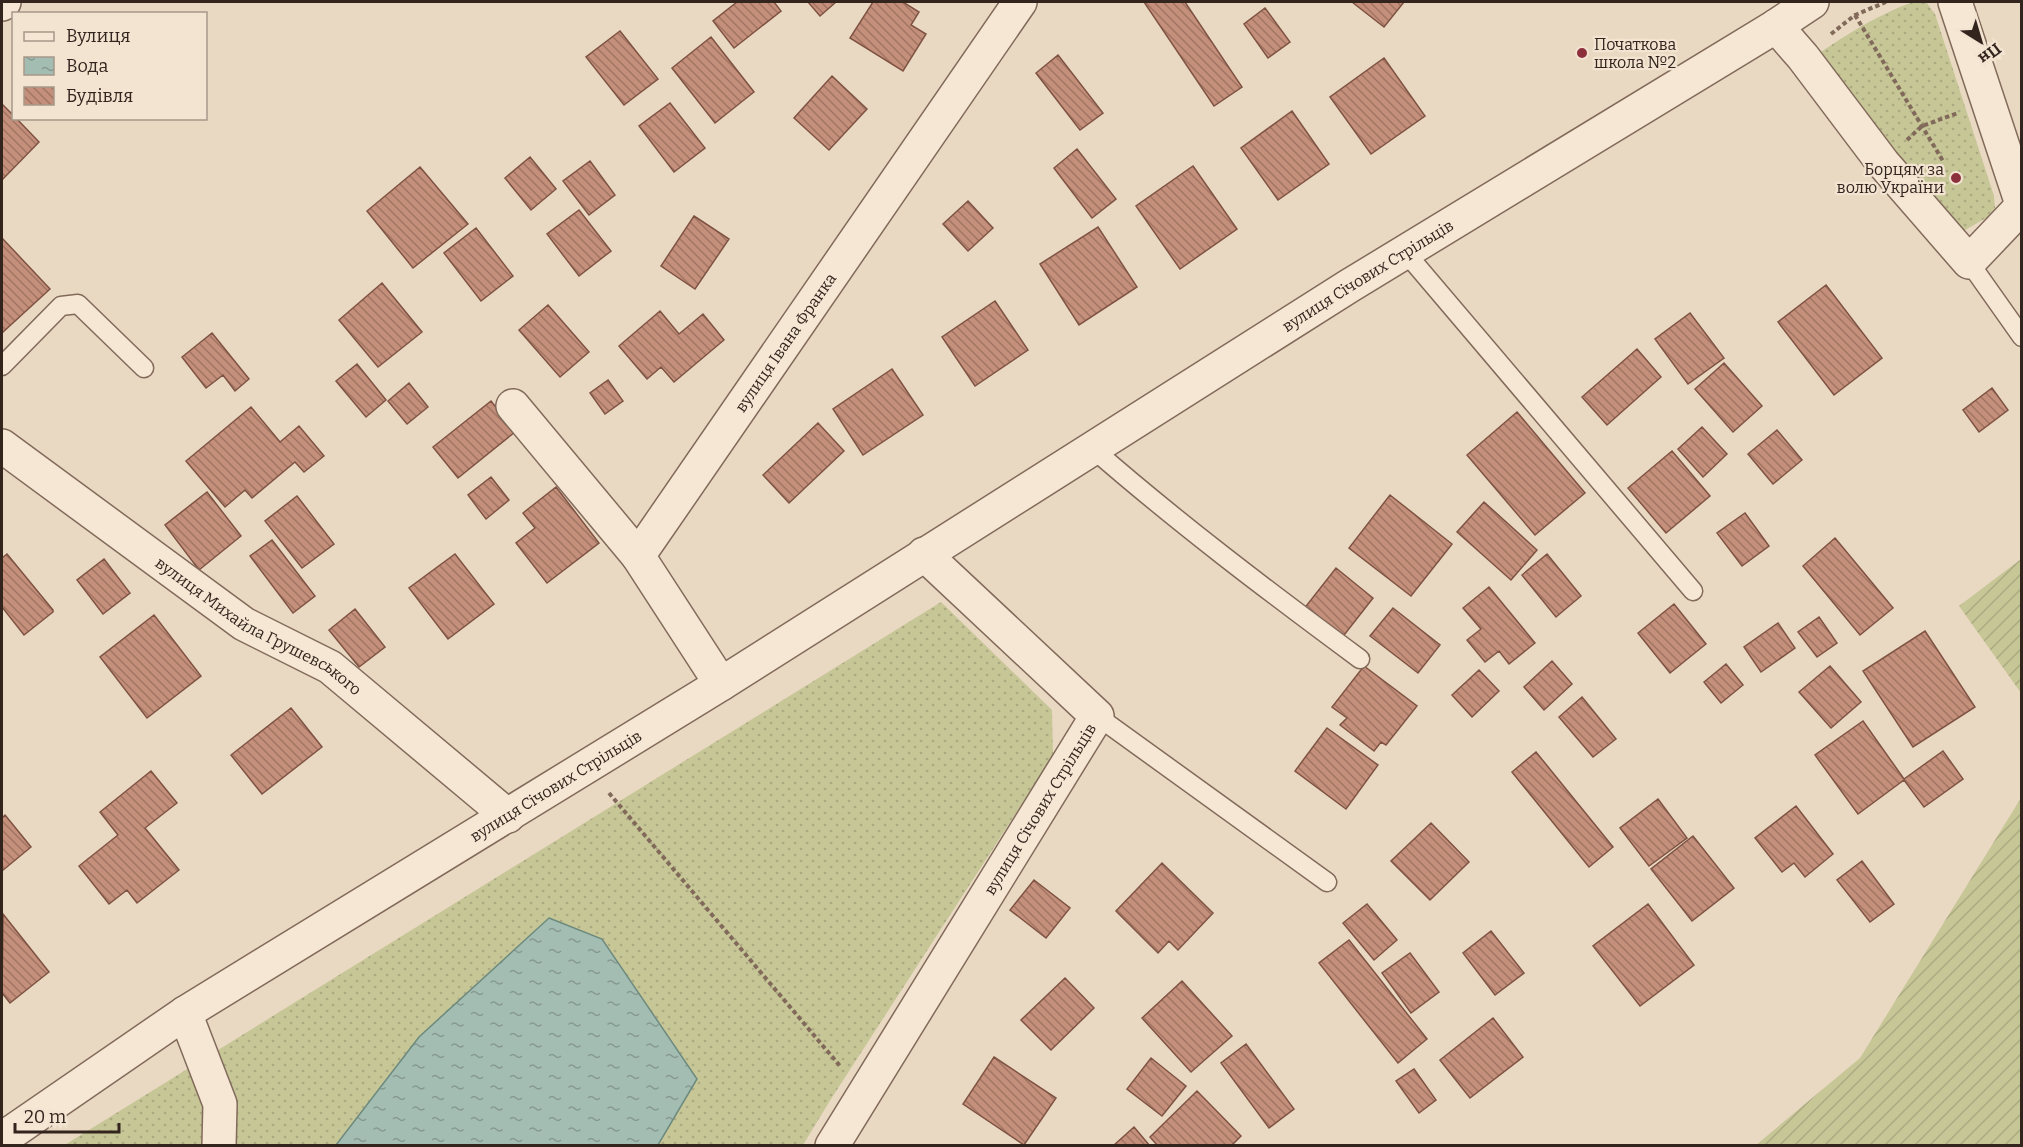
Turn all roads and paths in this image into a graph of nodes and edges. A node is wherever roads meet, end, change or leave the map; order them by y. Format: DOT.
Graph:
graph roads {
  1 [pos="1020,2"];
  2 [pos="1812,2"];
  3 [pos="1886,2"];
  4 [pos="1955,2"];
  5 [pos="1855,15"];
  6 [pos="1776,26"];
  7 [pos="1803,57"];
  8 [pos="1988,101"];
  9 [pos="1922,126"];
  10 [pos="1943,161"];
  11 [pos="1883,163"];
  12 [pos="2022,205"];
  13 [pos="1406,252"];
  14 [pos="1969,262"];
  15 [pos="2022,337"];
  16 [pos="2,366"];
  17 [pos="144,368"];
  18 [pos="513,406"];
  19 [pos="2,447"];
  20 [pos="1092,448"];
  21 [pos="924,554"];
  22 [pos="638,556"];
  23 [pos="1693,591"];
  24 [pos="1360,659"];
  25 [pos="721,684"];
  26 [pos="1097,716"];
  27 [pos="587,768"];
  28 [pos="508,816"];
  29 [pos="1327,882"];
  30 [pos="186,1013"];
  31 [pos="864,1094"];
  32 [pos="2,1139"];
  33 [pos="219,1146"];
  34 [pos="832,1146"];
  1 -- 22 [label="street, вулиця Івана Франка"];
  2 -- 6 [label="street, вулиця Січових Стрільців"];
  3 -- 5 [label="path"];
  4 -- 8 [label="street"];
  5 -- 7 [label="path"];
  5 -- 9 [label="path"];
  6 -- 7 [label="street"];
  6 -- 13 [label="street, вулиця Січових Стрільців"];
  7 -- 11 [label="street"];
  8 -- 9 [label="path"];
  8 -- 12 [label="street"];
  9 -- 10 [label="path"];
  9 -- 11 [label="path"];
  11 -- 14 [label="street"];
  12 -- 14 [label="street"];
  13 -- 20 [label="street, вулиця Січових Стрільців"];
  13 -- 23 [label="lane"];
  14 -- 15 [label="lane"];
  16 -- 17 [label="lane"];
  18 -- 22 [label="street"];
  19 -- 28 [label="street, вулиця Михайла Грушевського"];
  20 -- 21 [label="street, вулиця Січових Стрільців"];
  20 -- 24 [label="lane"];
  21 -- 25 [label="street, вулиця Січових Стрільців"];
  21 -- 26 [label="street, вулиця Січових Стрільців"];
  22 -- 25 [label="street"];
  25 -- 27 [label="street, вулиця Січових Стрільців"];
  26 -- 29 [label="lane, вулиця Січових Стрільців"];
  26 -- 31 [label="street, вулиця Січових Стрільців"];
  27 -- 28 [label="street, вулиця Січових Стрільців"];
  27 -- 31 [label="path"];
  28 -- 30 [label="street, вулиця Січових Стрільців"];
  30 -- 32 [label="street, вулиця Січових Стрільців"];
  30 -- 33 [label="street"];
  31 -- 34 [label="street, вулиця Січових Стрільців"];
}
